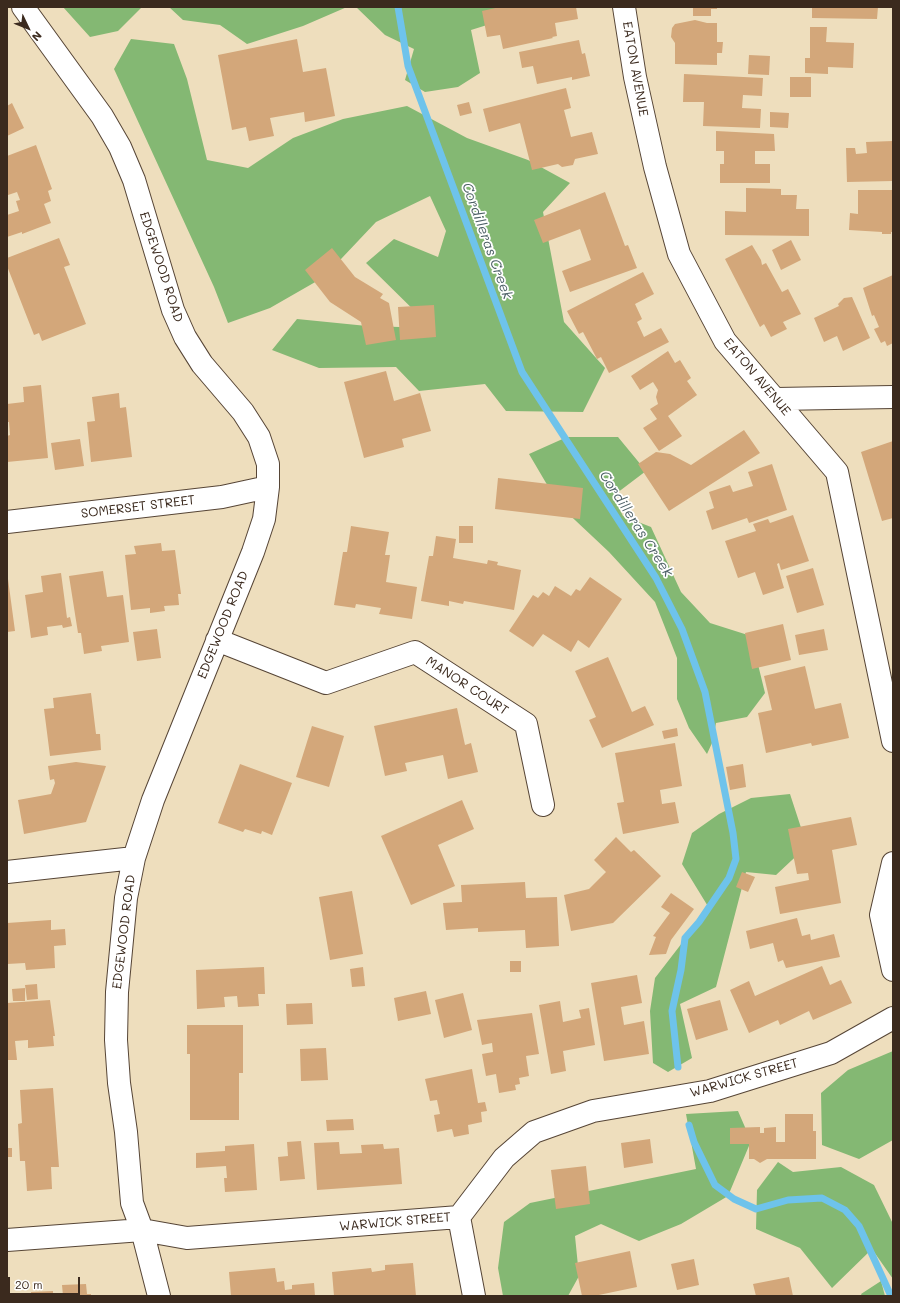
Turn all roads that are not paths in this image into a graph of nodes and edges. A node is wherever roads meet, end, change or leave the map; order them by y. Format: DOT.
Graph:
graph roads {
  1 [pos="23,7"];
  2 [pos="624,7"];
  3 [pos="893,398"];
  4 [pos="776,399"];
  5 [pos="268,487"];
  6 [pos="7,522"];
  7 [pos="217,640"];
  8 [pos="889,703"];
  9 [pos="893,741"];
  10 [pos="543,805"];
  11 [pos="134,858"];
  12 [pos="893,863"];
  13 [pos="7,872"];
  14 [pos="893,970"];
  15 [pos="893,1018"];
  16 [pos="459,1217"];
  17 [pos="142,1230"];
  18 [pos="7,1240"];
  19 [pos="159,1296"];
  20 [pos="474,1296"];
  1 -- 5 [label="street, EDGEWOOD ROAD"];
  2 -- 4 [label="street, EATON AVENUE"];
  3 -- 4 [label="street"];
  4 -- 8 [label="street, EATON AVENUE"];
  5 -- 6 [label="street, SOMERSET STREET"];
  5 -- 7 [label="street, EDGEWOOD ROAD"];
  7 -- 10 [label="street, MANOR COURT"];
  7 -- 11 [label="street, EDGEWOOD ROAD"];
  8 -- 9 [label="street, EATON AVENUE"];
  11 -- 13 [label="street"];
  11 -- 17 [label="street, EDGEWOOD ROAD"];
  12 -- 14 [label="street"];
  15 -- 16 [label="street, WARWICK STREET"];
  16 -- 17 [label="street, WARWICK STREET"];
  16 -- 20 [label="street"];
  17 -- 18 [label="street, WARWICK STREET"];
  17 -- 19 [label="street, EDGEWOOD ROAD"];
}
